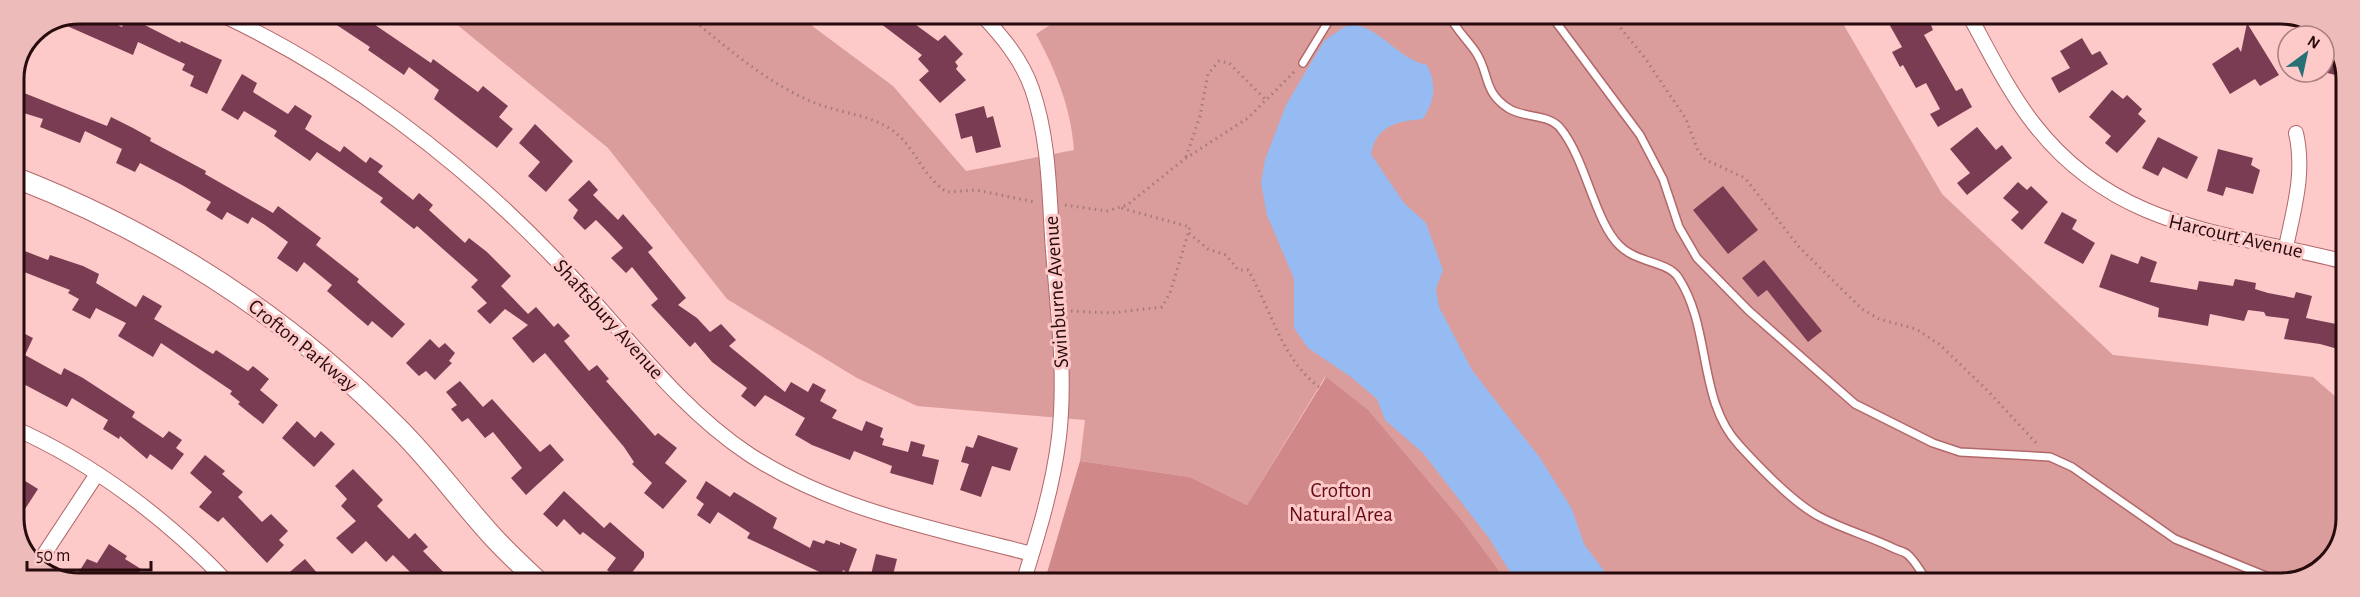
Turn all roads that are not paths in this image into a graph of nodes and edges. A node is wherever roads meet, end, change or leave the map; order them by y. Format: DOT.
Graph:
graph roads {
  1 [pos="239,24"];
  2 [pos="989,24"];
  3 [pos="1327,24"];
  4 [pos="1456,24"];
  5 [pos="1557,24"];
  6 [pos="1974,24"];
  7 [pos="1303,63"];
  8 [pos="2296,133"];
  9 [pos="24,181"];
  10 [pos="2286,247"];
  11 [pos="2336,260"];
  12 [pos="24,434"];
  13 [pos="97,474"];
  14 [pos="1032,554"];
  15 [pos="42,558"];
  16 [pos="217,573"];
  17 [pos="530,573"];
  18 [pos="1026,573"];
  19 [pos="1921,573"];
  20 [pos="2258,573"];
  1 -- 14 [label="street, Shaftsbury Avenue"];
  2 -- 14 [label="street, Swinburne Avenue"];
  3 -- 7 [label="lane"];
  4 -- 19 [label="lane"];
  5 -- 20 [label="lane"];
  6 -- 10 [label="street, Harcourt Avenue"];
  8 -- 10 [label="street"];
  9 -- 17 [label="street, Crofton Parkway"];
  10 -- 11 [label="street, Harcourt Avenue"];
  12 -- 13 [label="street"];
  13 -- 15 [label="street"];
  13 -- 16 [label="street"];
  14 -- 18 [label="street, Swinburne Avenue"];
}
